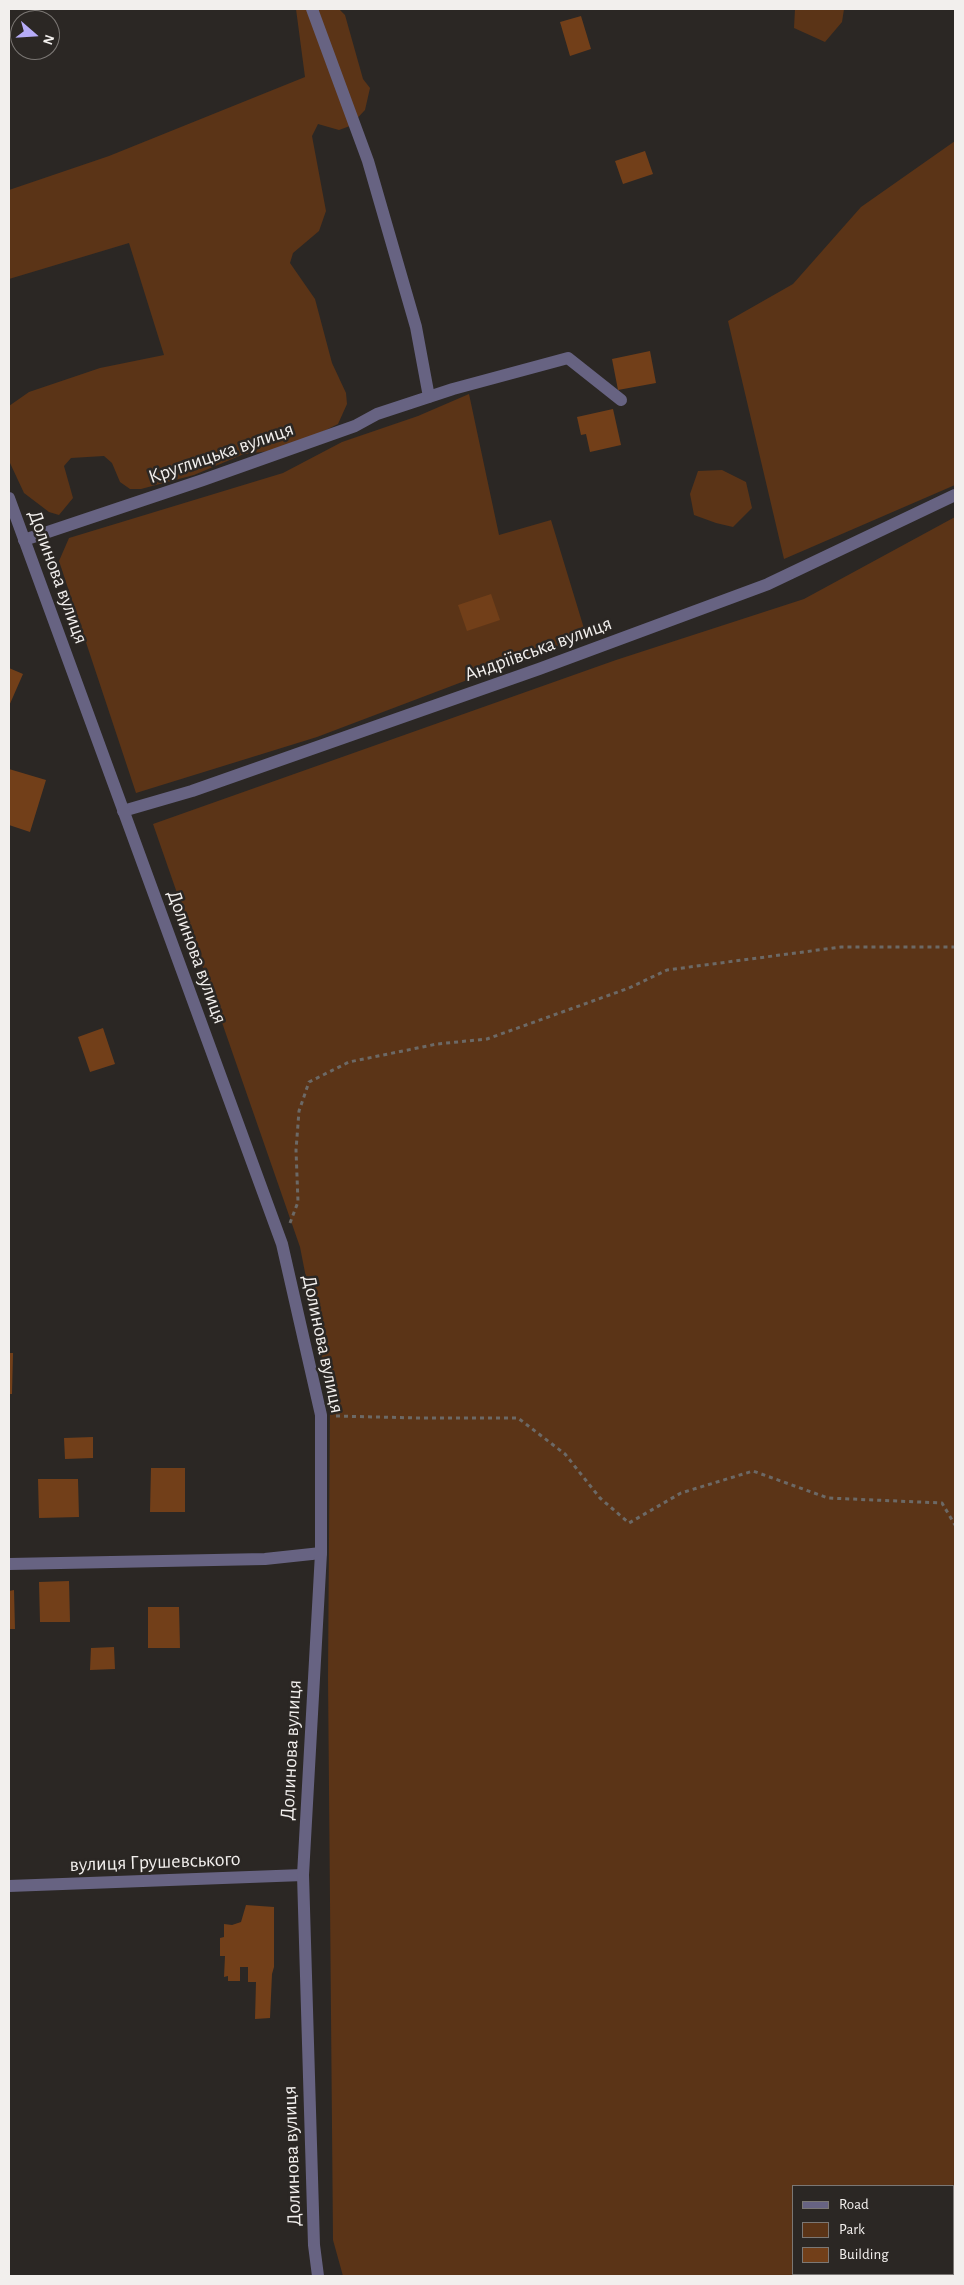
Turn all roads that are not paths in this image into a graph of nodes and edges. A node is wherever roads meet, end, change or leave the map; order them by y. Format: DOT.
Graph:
graph roads {
  1 [pos="312,9"];
  2 [pos="429,397"];
  3 [pos="621,400"];
  4 [pos="955,495"];
  5 [pos="9,498"];
  6 [pos="24,540"];
  7 [pos="123,811"];
  8 [pos="321,1553"];
  9 [pos="9,1564"];
  10 [pos="303,1875"];
  11 [pos="9,1886"];
  12 [pos="318,2276"];
  1 -- 2 [label="street"];
  2 -- 3 [label="street, Круглицька вулиця"];
  2 -- 6 [label="street, Круглицька вулиця"];
  4 -- 7 [label="street, Андріївська вулиця"];
  5 -- 6 [label="street, Долинова вулиця"];
  6 -- 7 [label="street, Долинова вулиця"];
  7 -- 8 [label="street, Долинова вулиця"];
  8 -- 9 [label="street"];
  8 -- 10 [label="street, Долинова вулиця"];
  10 -- 11 [label="street, вулиця Грушевського"];
  10 -- 12 [label="street, Долинова вулиця"];
}
